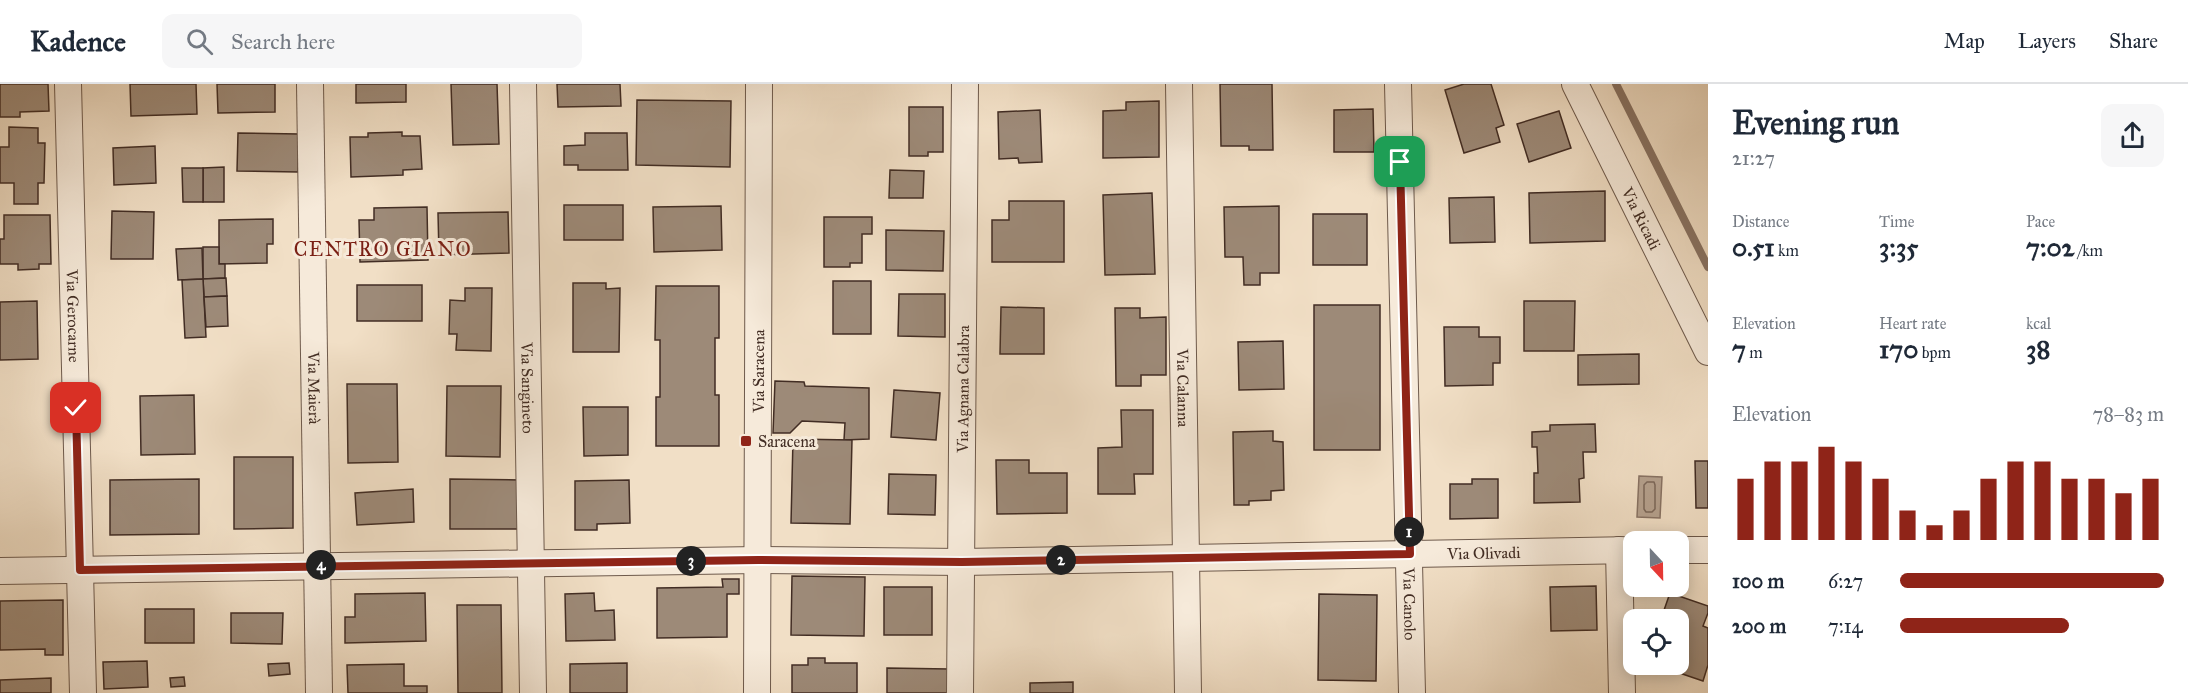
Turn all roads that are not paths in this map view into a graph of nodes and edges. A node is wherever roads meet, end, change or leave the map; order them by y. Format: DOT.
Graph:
graph roads {
  1 [pos="68,84"];
  2 [pos="310,84"];
  3 [pos="523,84"];
  4 [pos="759,84"];
  5 [pos="965,84"];
  6 [pos="1179,84"];
  7 [pos="1398,84"];
  8 [pos="1575,84"];
  9 [pos="1708,352"];
  10 [pos="1708,549"];
  11 [pos="1623,550"];
  12 [pos="1689,550"];
  13 [pos="1410,554"];
  14 [pos="1186,558"];
  15 [pos="758,560"];
  16 [pos="962,562"];
  17 [pos="530,563"];
  18 [pos="317,566"];
  19 [pos="80,570"];
  20 [pos="0,571"];
  21 [pos="1625,597"];
  22 [pos="83,693"];
  23 [pos="319,693"];
  24 [pos="533,693"];
  25 [pos="757,693"];
  26 [pos="960,693"];
  27 [pos="1188,693"];
  28 [pos="1412,693"];
  29 [pos="1622,693"];
  1 -- 19 [label="street, Via Gerocarne"];
  2 -- 18 [label="street, Via Maierà"];
  3 -- 17 [label="street, Via Sangineto"];
  4 -- 15 [label="street, Via Saracena"];
  5 -- 16 [label="street, Via Agnana Calabra"];
  6 -- 14 [label="street, Via Calanna"];
  7 -- 13 [label="street, Via Canolo"];
  8 -- 9 [label="street, Via Ricadi"];
  10 -- 12 [label="street"];
  11 -- 13 [label="street, Via Olivadi"];
  13 -- 14 [label="street, Via Olivadi"];
  13 -- 28 [label="street, Via Canolo"];
  14 -- 16 [label="street, Via Olivadi"];
  14 -- 27 [label="street, Via Calanna"];
  15 -- 16 [label="street, Via Olivadi"];
  15 -- 17 [label="street, Via Olivadi"];
  15 -- 25 [label="street, Via Saracena"];
  16 -- 26 [label="street, Via Agnana Calabra"];
  17 -- 18 [label="street, Via Olivadi"];
  17 -- 24 [label="street, Via Sangineto"];
  18 -- 19 [label="street, Via Olivadi"];
  18 -- 23 [label="street, Via Maierà"];
  19 -- 20 [label="street, Via Olivadi"];
  19 -- 22 [label="street, Via Gerocarne"];
  21 -- 29 [label="street"];
}
